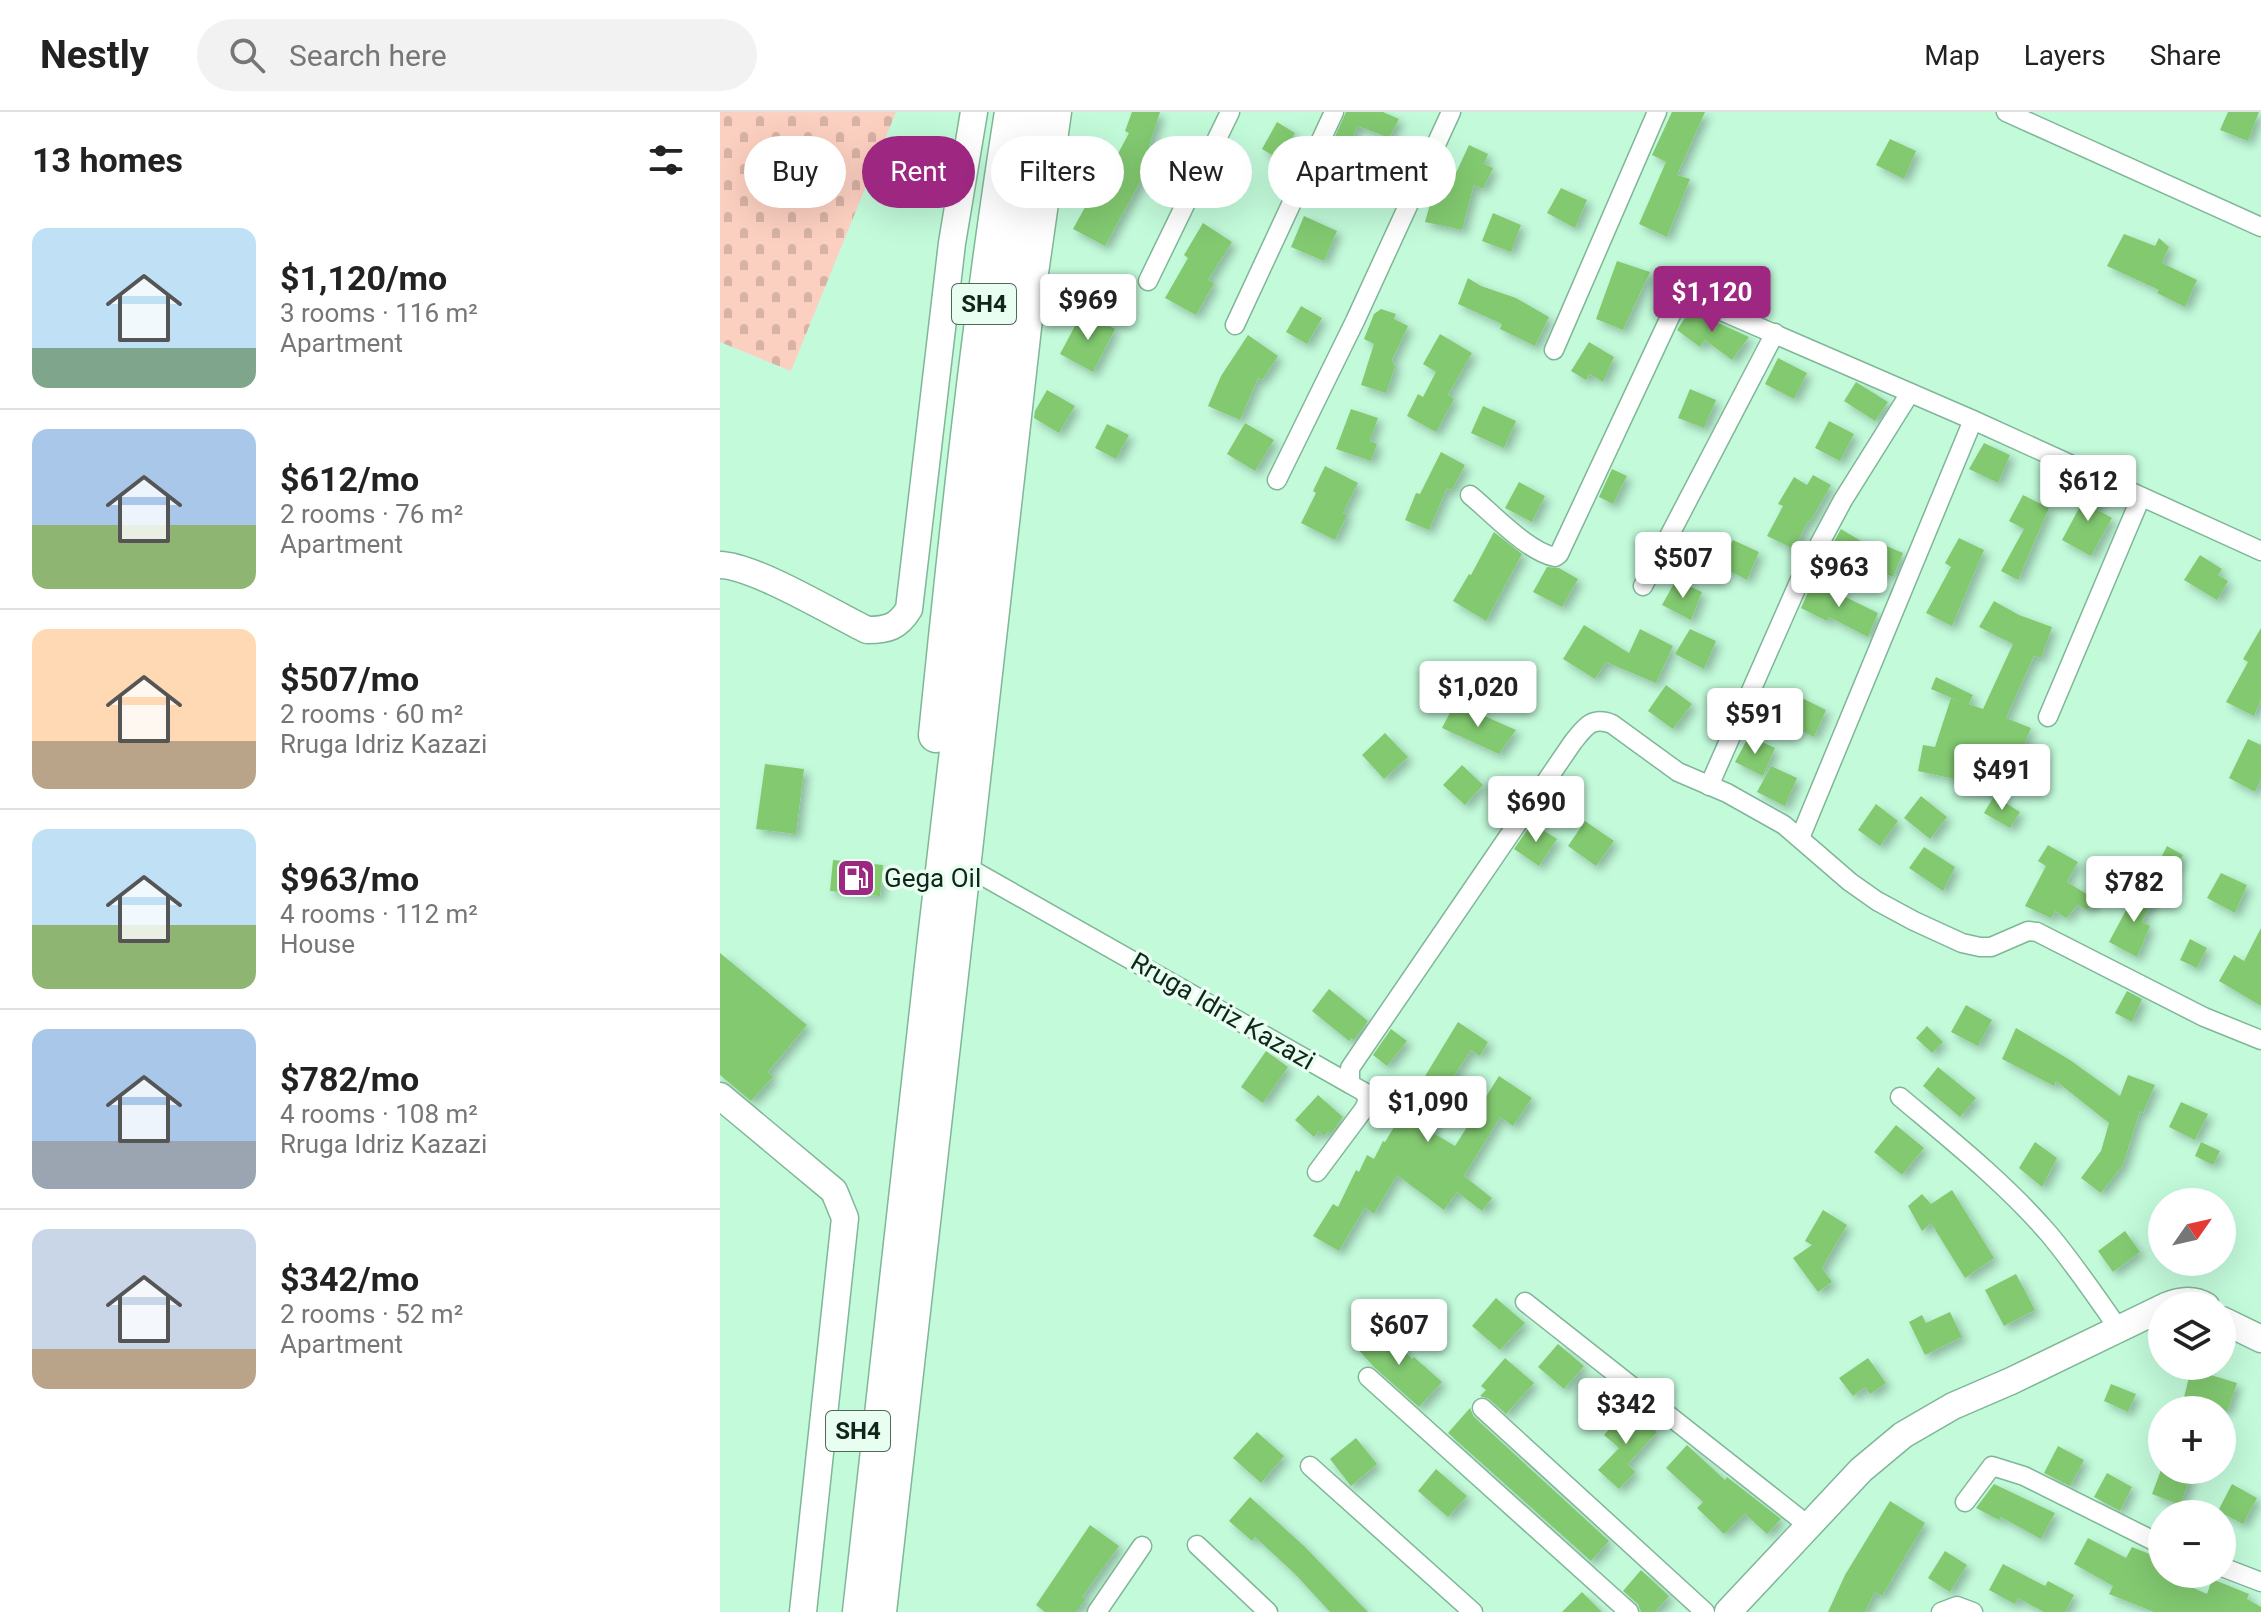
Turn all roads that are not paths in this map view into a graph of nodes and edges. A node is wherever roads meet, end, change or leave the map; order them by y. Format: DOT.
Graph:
graph roads {
  1 [pos="974,112"];
  2 [pos="1012,112"];
  3 [pos="1036,112"];
  4 [pos="1058,112"];
  5 [pos="1230,112"];
  6 [pos="1334,112"];
  7 [pos="1451,112"];
  8 [pos="1657,112"];
  9 [pos="2018,114"];
  10 [pos="2261,227"];
  11 [pos="1148,281"];
  12 [pos="1235,325"];
  13 [pos="1775,333"];
  14 [pos="1554,350"];
  15 [pos="1910,393"];
  16 [pos="1973,420"];
  17 [pos="1277,480"];
  18 [pos="1470,495"];
  19 [pos="2141,497"];
  20 [pos="2261,551"];
  21 [pos="720,565"];
  22 [pos="1643,586"];
  23 [pos="2048,717"];
  24 [pos="1709,786"];
  25 [pos="1800,838"];
  26 [pos="967,867"];
  27 [pos="2261,1040"];
  28 [pos="1350,1084"];
  29 [pos="720,1096"];
  30 [pos="1900,1097"];
  31 [pos="1317,1172"];
  32 [pos="1525,1302"];
  33 [pos="2148,1314"];
  34 [pos="2236,1327"];
  35 [pos="2118,1328"];
  36 [pos="2261,1339"];
  37 [pos="1368,1377"];
  38 [pos="1482,1408"];
  39 [pos="1310,1466"];
  40 [pos="1965,1502"];
  41 [pos="1809,1526"];
  42 [pos="2148,1538"];
  43 [pos="1197,1545"];
  44 [pos="1142,1546"];
  45 [pos="2236,1572"];
  46 [pos="2261,1582"];
  47 [pos="803,1612"];
  48 [pos="837,1612"];
  49 [pos="860,1612"];
  50 [pos="883,1612"];
  51 [pos="1097,1612"];
  52 [pos="1268,1612"];
  53 [pos="1473,1612"];
  54 [pos="1629,1612"];
  55 [pos="1705,1612"];
  56 [pos="1728,1612"];
  57 [pos="1941,1612"];
  58 [pos="1973,1612"];
  1 -- 21 [label="street"];
  2 -- 48 [label="highway, SH4"];
  3 -- 49 [label="highway, SH4"];
  4 -- 26 [label="street"];
  5 -- 11 [label="street"];
  6 -- 12 [label="street"];
  7 -- 17 [label="street"];
  8 -- 14 [label="street"];
  9 -- 10 [label="street"];
  13 -- 15 [label="street"];
  13 -- 18 [label="street"];
  13 -- 22 [label="street"];
  15 -- 16 [label="street"];
  15 -- 24 [label="street"];
  16 -- 19 [label="street"];
  16 -- 25 [label="street"];
  19 -- 20 [label="street"];
  19 -- 23 [label="street"];
  24 -- 25 [label="street, Rruga Idriz Kazazi"];
  24 -- 28 [label="street, Rruga Idriz Kazazi"];
  25 -- 27 [label="street, Rruga Idriz Kazazi"];
  26 -- 28 [label="street, Rruga Idriz Kazazi"];
  26 -- 50 [label="street"];
  28 -- 31 [label="street"];
  29 -- 47 [label="street"];
  30 -- 35 [label="street"];
  32 -- 41 [label="street"];
  33 -- 35 [label="street"];
  34 -- 36 [label="street"];
  35 -- 41 [label="street"];
  37 -- 54 [label="street"];
  38 -- 55 [label="street"];
  39 -- 53 [label="street"];
  40 -- 42 [label="street"];
  41 -- 56 [label="street"];
  43 -- 52 [label="street"];
  44 -- 51 [label="street"];
  45 -- 46 [label="street"];
  57 -- 58 [label="street"];
}
